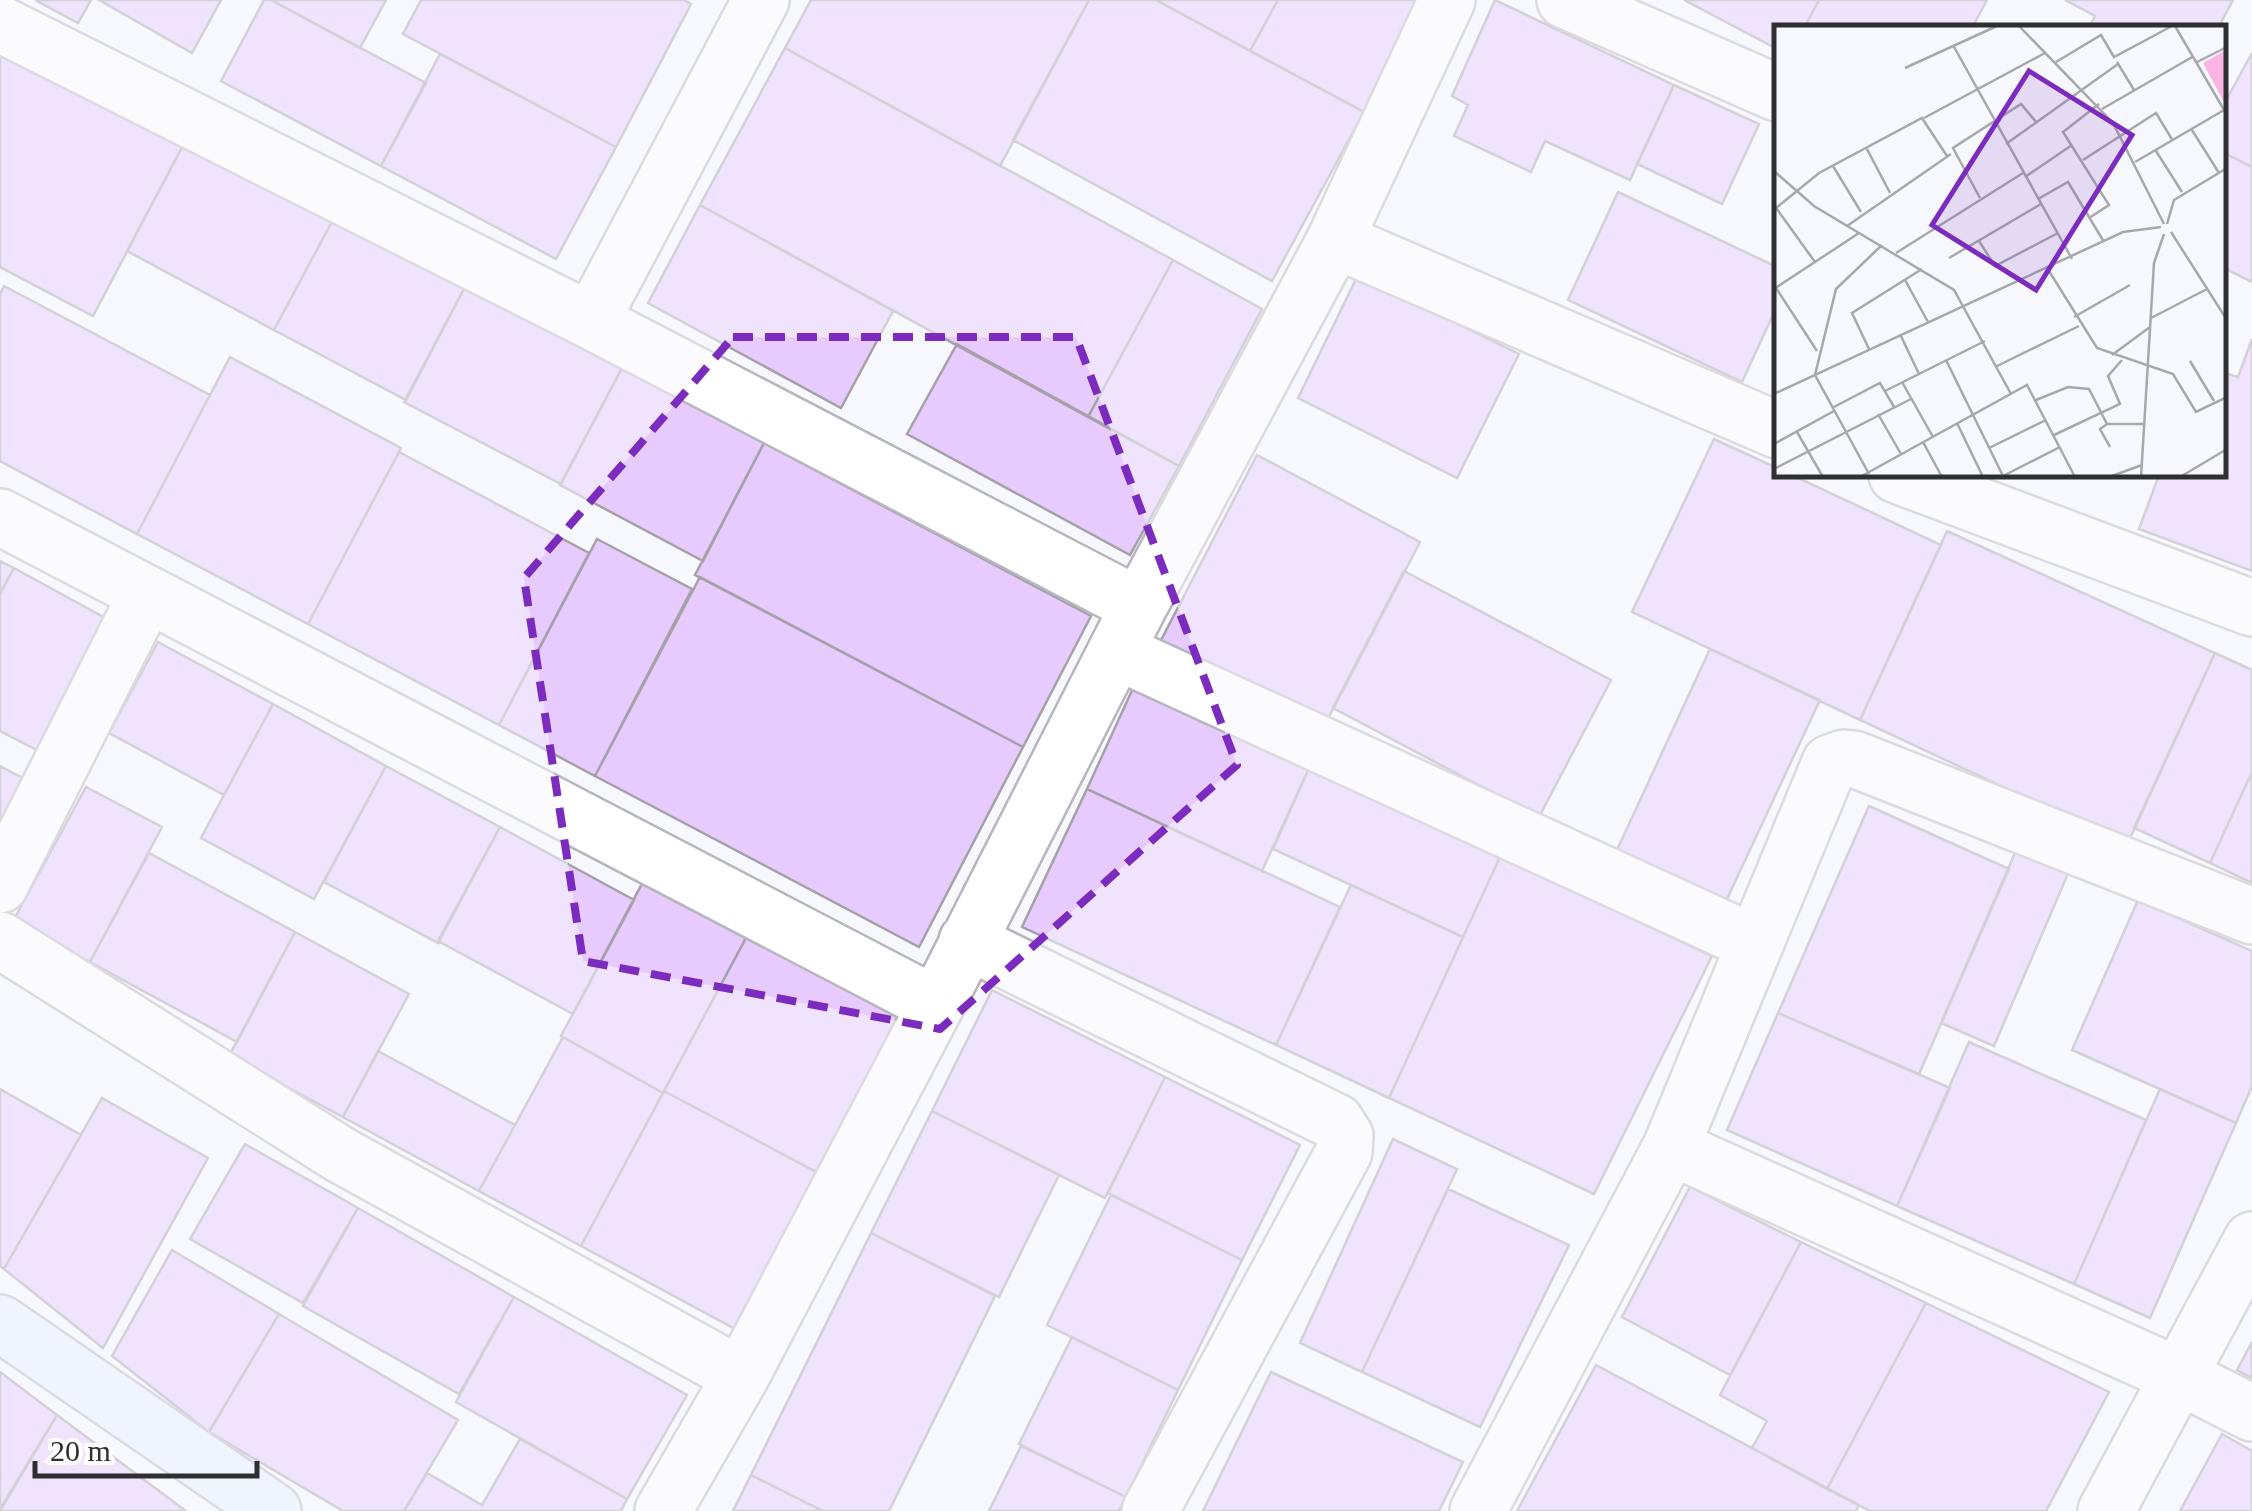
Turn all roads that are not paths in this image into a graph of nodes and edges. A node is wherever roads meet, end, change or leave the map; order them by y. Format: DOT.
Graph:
graph roads {
  1 [pos="761,0"];
  2 [pos="1447,0"];
  3 [pos="1565,0"];
  4 [pos="0,24"];
  5 [pos="1774,93"];
  6 [pos="1335,240"];
  7 [pos="591,321"];
  8 [pos="1771,414"];
  9 [pos="1905,478"];
  10 [pos="0,517"];
  11 [pos="147,594"];
  12 [pos="2252,608"];
  13 [pos="1128,629"];
  14 [pos="0,885"];
  15 [pos="2252,916"];
  16 [pos="0,940"];
  17 [pos="966,941"];
  18 [pos="1754,943"];
  19 [pos="936,1005"];
  20 [pos="1671,1148"];
  21 [pos="2252,1240"];
  22 [pos="0,1322"];
  23 [pos="741,1376"];
  24 [pos="2181,1377"];
  25 [pos="2252,1413"];
  26 [pos="273,1511"];
  27 [pos="663,1511"];
  28 [pos="1150,1511"];
  29 [pos="1478,1511"];
  30 [pos="2106,1511"];
  1 -- 7 [label="street"];
  2 -- 6 [label="street"];
  3 -- 5 [label="street"];
  4 -- 7 [label="street"];
  6 -- 8 [label="street"];
  6 -- 13 [label="street"];
  7 -- 13 [label="street"];
  9 -- 12 [label="street"];
  10 -- 11 [label="street"];
  11 -- 14 [label="street"];
  11 -- 19 [label="street"];
  13 -- 17 [label="street"];
  13 -- 18 [label="street"];
  15 -- 18 [label="street"];
  16 -- 23 [label="street"];
  17 -- 19 [label="street"];
  17 -- 28 [label="street"];
  18 -- 20 [label="street"];
  19 -- 23 [label="street"];
  20 -- 24 [label="street"];
  20 -- 29 [label="street"];
  21 -- 24 [label="street"];
  22 -- 26 [label="street"];
  23 -- 27 [label="street"];
  24 -- 25 [label="street"];
  24 -- 30 [label="street"];
}
